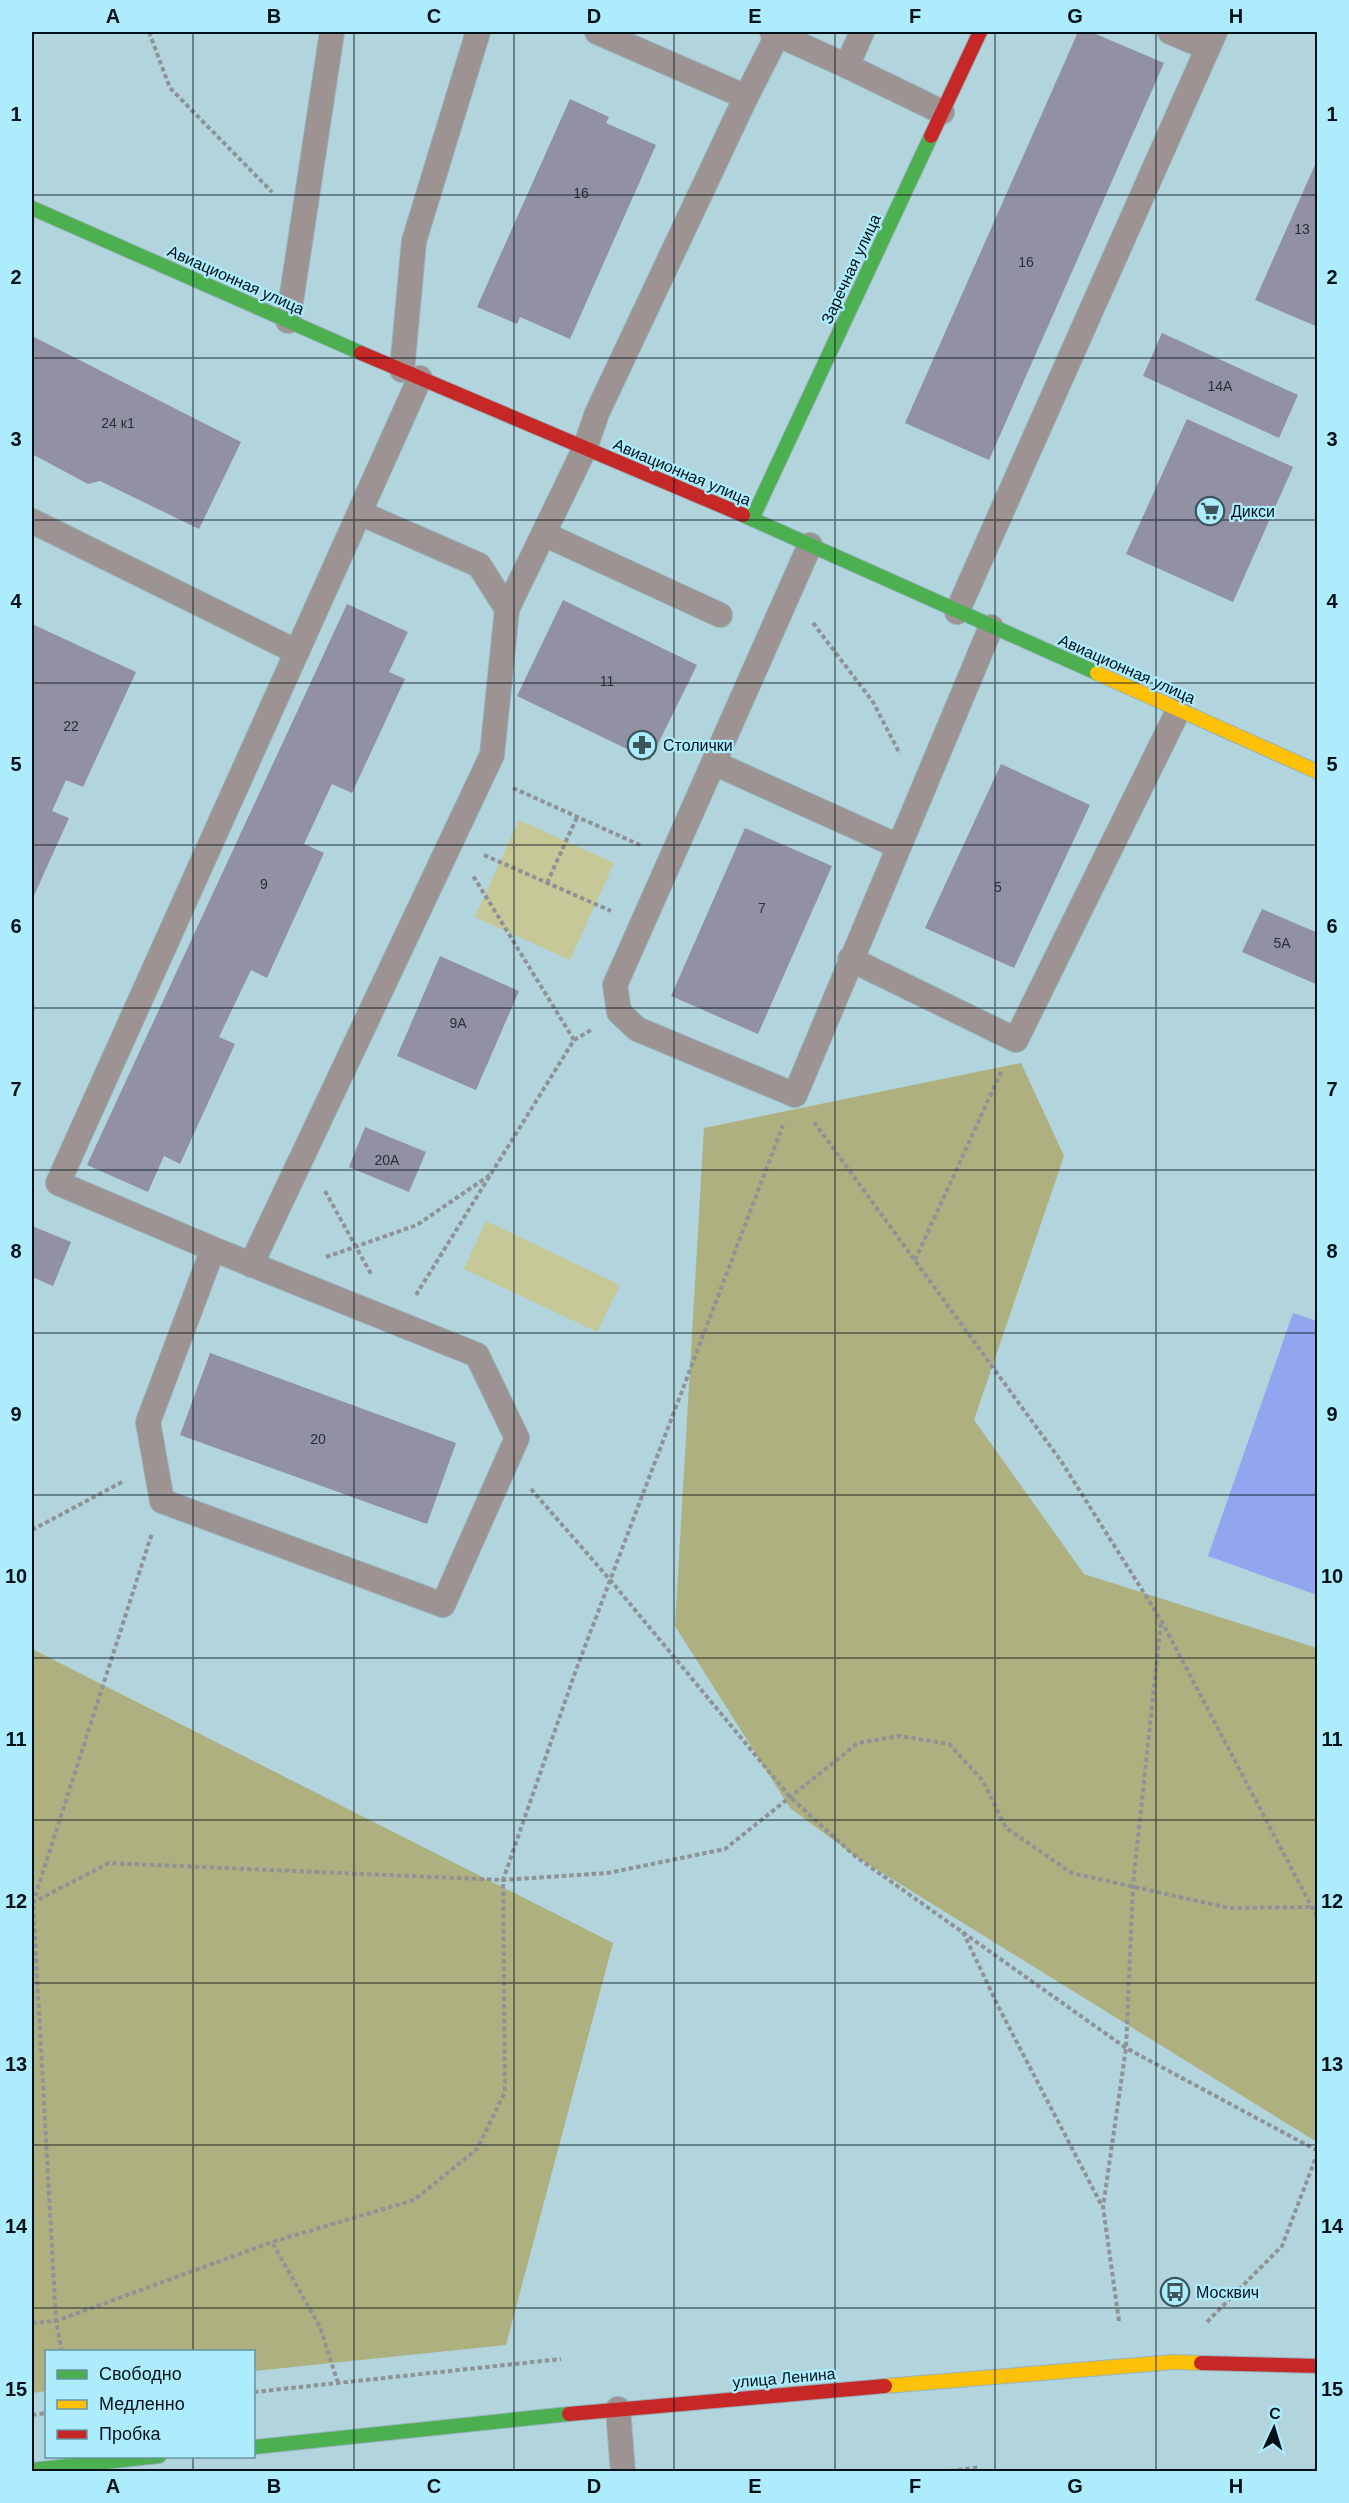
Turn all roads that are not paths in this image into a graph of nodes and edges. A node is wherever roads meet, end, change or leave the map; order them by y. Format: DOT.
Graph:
graph roads {
  1 [pos="332,32"];
  2 [pos="478,32"];
  3 [pos="597,32"];
  4 [pos="862,32"];
  5 [pos="980,32"];
  6 [pos="1170,32"];
  7 [pos="775,33"];
  8 [pos="1212,40"];
  9 [pos="847,66"];
  10 [pos="746,97"];
  11 [pos="942,112"];
  12 [pos="32,208"];
  13 [pos="288,321"];
  14 [pos="411,374"];
  15 [pos="585,448"];
  16 [pos="360,513"];
  17 [pos="752,519"];
  18 [pos="32,521"];
  19 [pos="544,534"];
  20 [pos="810,544"];
  21 [pos="507,609"];
  22 [pos="957,612"];
  23 [pos="720,615"];
  24 [pos="991,627"];
  25 [pos="297,652"];
  26 [pos="1179,709"];
  27 [pos="714,763"];
  28 [pos="1315,764"];
  29 [pos="898,846"];
  30 [pos="850,959"];
  31 [pos="213,1249"];
  32 [pos="251,1264"];
  33 [pos="1317,2366"];
  34 [pos="618,2409"];
  35 [pos="255,2447"];
  36 [pos="149,2458"];
  37 [pos="32,2470"];
  38 [pos="623,2472"];
  1 -- 13 [label="lane"];
  2 -- 14 [label="lane"];
  3 -- 10 [label="lane"];
  4 -- 9 [label="lane"];
  5 -- 11 [label="street, Заречная улица"];
  6 -- 8 [label="lane"];
  7 -- 9 [label="lane"];
  7 -- 10 [label="lane"];
  8 -- 22 [label="lane"];
  9 -- 11 [label="lane"];
  10 -- 15 [label="lane"];
  11 -- 17 [label="street, Заречная улица"];
  12 -- 13 [label="street, Авиационная улица"];
  13 -- 14 [label="street, Авиационная улица"];
  14 -- 15 [label="street, Авиационная улица"];
  14 -- 16 [label="lane"];
  15 -- 17 [label="street, Авиационная улица"];
  15 -- 19 [label="lane"];
  16 -- 21 [label="lane"];
  16 -- 25 [label="lane"];
  17 -- 20 [label="street, Авиационная улица"];
  18 -- 25 [label="lane"];
  19 -- 21 [label="lane"];
  19 -- 23 [label="lane"];
  20 -- 22 [label="street, Авиационная улица"];
  20 -- 27 [label="lane"];
  21 -- 32 [label="lane"];
  22 -- 24 [label="street, Авиационная улица"];
  24 -- 26 [label="street, Авиационная улица"];
  24 -- 29 [label="lane"];
  25 -- 31 [label="lane"];
  26 -- 28 [label="street, Авиационная улица"];
  26 -- 30 [label="lane"];
  27 -- 29 [label="lane"];
  27 -- 30 [label="lane"];
  29 -- 30 [label="lane"];
  31 -- 32 [label="lane"];
  31 -- 32 [label="lane"];
  33 -- 34 [label="street, улица Ленина"];
  34 -- 35 [label="street, улица Ленина"];
  34 -- 38 [label="lane"];
  36 -- 37 [label="street"];
}
